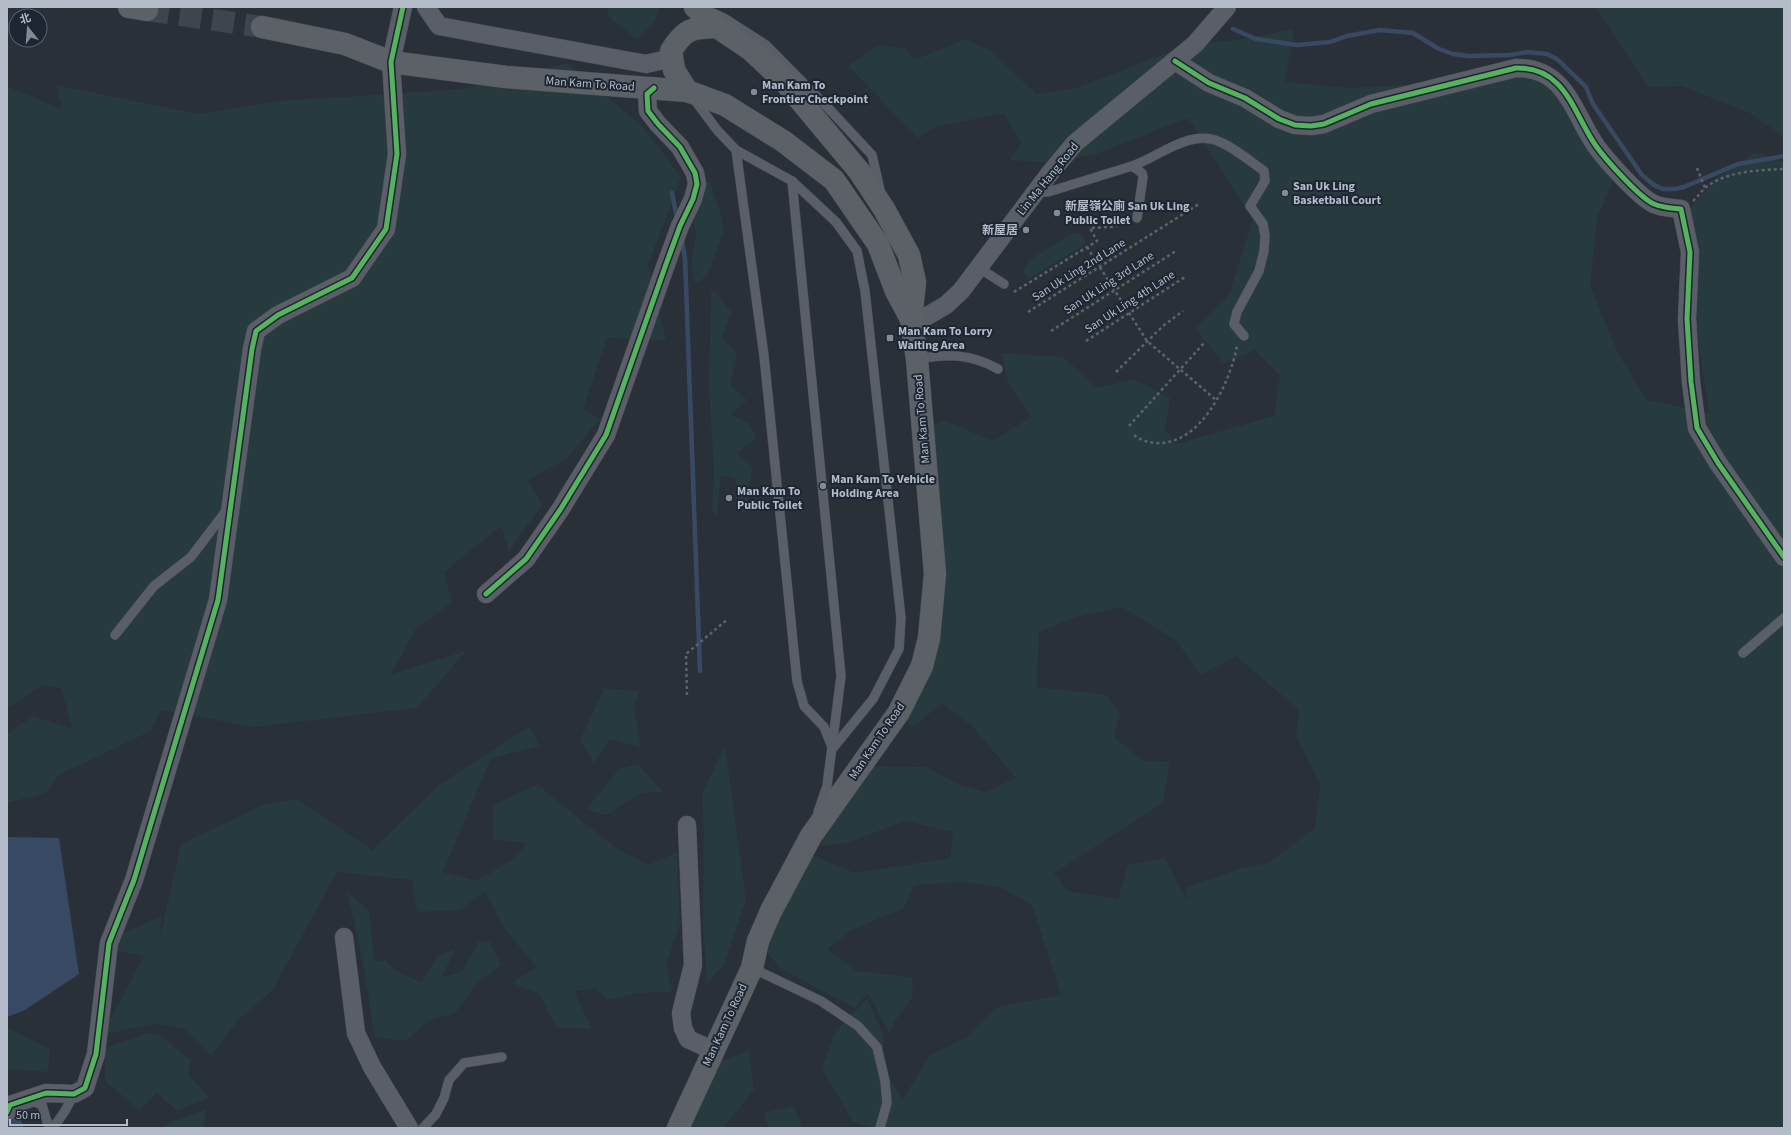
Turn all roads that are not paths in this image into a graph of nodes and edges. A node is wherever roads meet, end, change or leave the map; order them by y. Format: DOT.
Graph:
graph roads {
  1 [pos="403,7"];
  2 [pos="426,7"];
  3 [pos="695,7"];
  4 [pos="701,7"];
  5 [pos="1227,7"];
  6 [pos="262,27"];
  7 [pos="717,27"];
  8 [pos="672,58"];
  9 [pos="391,62"];
  10 [pos="1175,62"];
  11 [pos="654,88"];
  12 [pos="687,91"];
  13 [pos="736,150"];
  14 [pos="1132,166"];
  15 [pos="792,181"];
  16 [pos="1036,192"];
  17 [pos="884,209"];
  18 [pos="1137,218"];
  19 [pos="979,268"];
  20 [pos="1004,284"];
  21 [pos="912,322"];
  22 [pos="1242,334"];
  23 [pos="917,359"];
  24 [pos="998,369"];
  25 [pos="231,505"];
  26 [pos="1784,557"];
  27 [pos="486,594"];
  28 [pos="1784,618"];
  29 [pos="114,635"];
  30 [pos="1743,653"];
  31 [pos="833,748"];
  32 [pos="687,826"];
  33 [pos="810,836"];
  34 [pos="344,937"];
  35 [pos="752,968"];
  36 [pos="714,1051"];
  37 [pos="502,1057"];
  38 [pos="74,1094"];
  39 [pos="27,1099"];
  40 [pos="7,1112"];
  41 [pos="49,1128"];
  42 [pos="53,1128"];
  43 [pos="409,1128"];
  44 [pos="423,1128"];
  45 [pos="678,1128"];
  46 [pos="880,1128"];
  1 -- 9 [label="street"];
  2 -- 8 [label="street"];
  3 -- 7 [label="main road, Man Kam To Road"];
  4 -- 17 [label="lane, Man Kam To Road"];
  5 -- 10 [label="street, Lin Ma Hang Road"];
  6 -- 9 [label="main road, Man Kam To Road"];
  7 -- 8 [label="main road"];
  7 -- 17 [label="main road, Man Kam To Road"];
  8 -- 12 [label="main road"];
  9 -- 11 [label="main road, Man Kam To Road"];
  9 -- 25 [label="street"];
  10 -- 16 [label="street, Lin Ma Hang Road"];
  10 -- 26 [label="street"];
  11 -- 12 [label="main road, Man Kam To Road"];
  11 -- 27 [label="street"];
  12 -- 13 [label="lane"];
  12 -- 21 [label="main road, Man Kam To Road"];
  13 -- 15 [label="lane"];
  13 -- 31 [label="lane"];
  14 -- 16 [label="lane"];
  14 -- 18 [label="lane"];
  14 -- 22 [label="lane"];
  15 -- 31 [label="lane"];
  15 -- 31 [label="lane"];
  16 -- 19 [label="street, Lin Ma Hang Road"];
  17 -- 21 [label="main road, Man Kam To Road"];
  19 -- 20 [label="lane"];
  19 -- 21 [label="street, Lin Ma Hang Road"];
  21 -- 23 [label="main road, Man Kam To Road"];
  23 -- 24 [label="lane"];
  23 -- 33 [label="main road, Man Kam To Road"];
  25 -- 29 [label="lane"];
  25 -- 38 [label="street"];
  28 -- 30 [label="lane"];
  31 -- 33 [label="lane"];
  32 -- 36 [label="street"];
  33 -- 35 [label="main road, Man Kam To Road"];
  34 -- 43 [label="street"];
  35 -- 36 [label="main road, Man Kam To Road"];
  35 -- 46 [label="lane"];
  36 -- 45 [label="main road, Man Kam To Road"];
  37 -- 44 [label="lane"];
  38 -- 39 [label="street"];
  38 -- 42 [label="lane"];
  39 -- 40 [label="street"];
  39 -- 41 [label="lane"];
}
